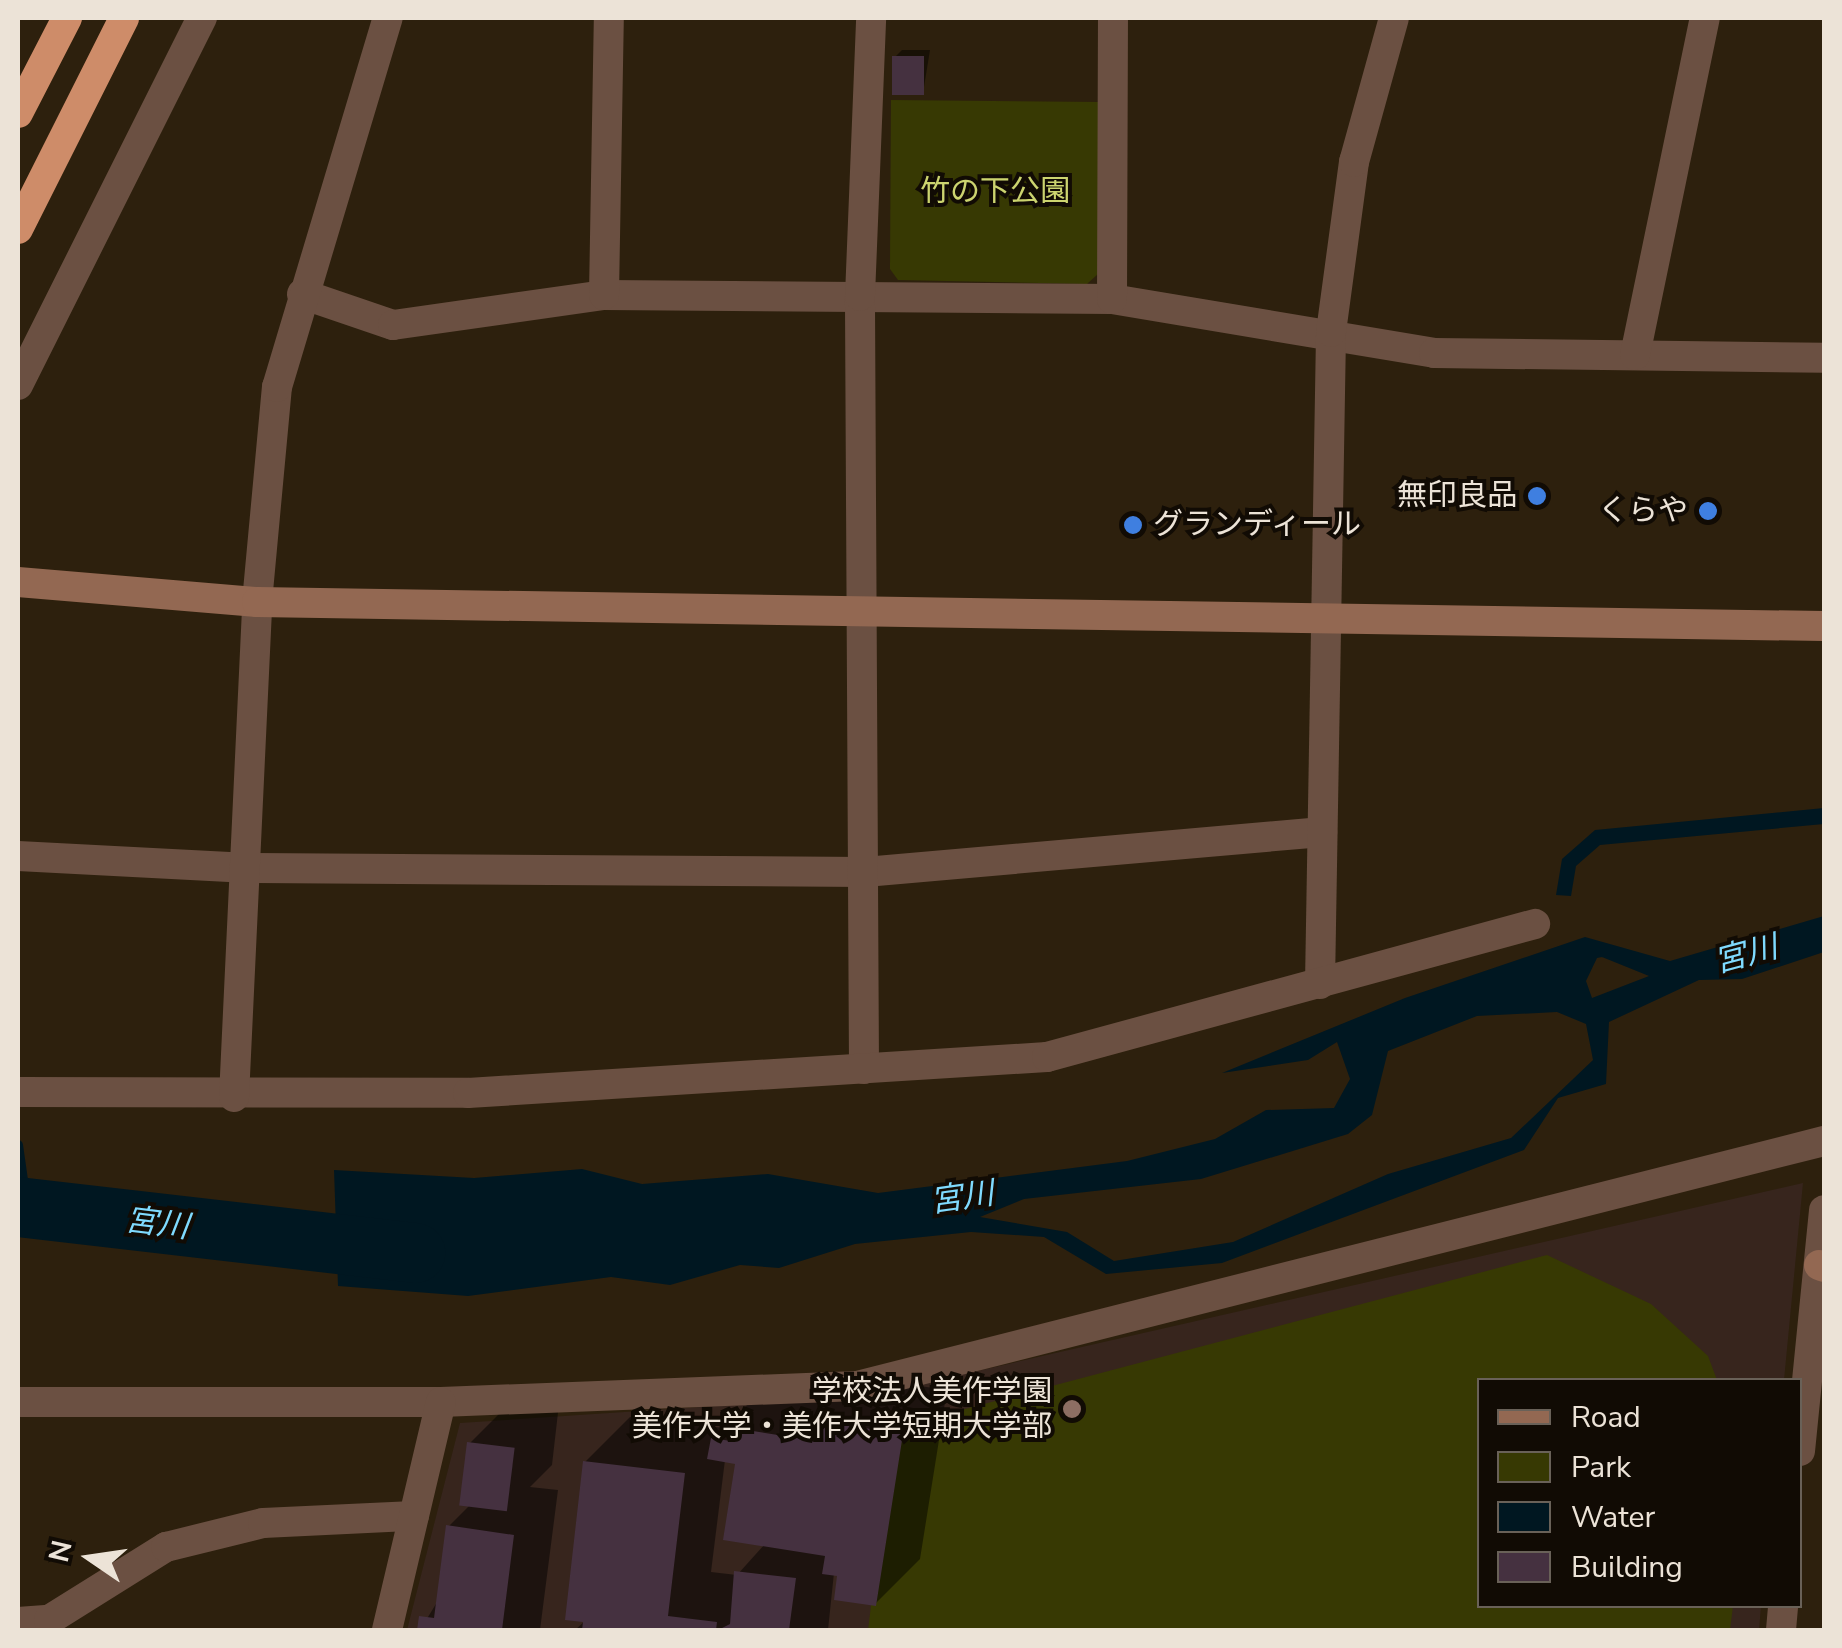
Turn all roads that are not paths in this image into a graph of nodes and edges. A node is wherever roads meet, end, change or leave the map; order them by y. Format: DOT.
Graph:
graph roads {
  1 [pos="67,18"];
  2 [pos="124,18"];
  3 [pos="202,18"];
  4 [pos="388,18"];
  5 [pos="609,18"];
  6 [pos="871,18"];
  7 [pos="1112,18"];
  8 [pos="1394,18"];
  9 [pos="1705,18"];
  10 [pos="18,113"];
  11 [pos="18,229"];
  12 [pos="302,294"];
  13 [pos="604,294"];
  14 [pos="860,296"];
  15 [pos="1112,298"];
  16 [pos="1331,332"];
  17 [pos="1636,355"];
  18 [pos="1824,358"];
  19 [pos="18,384"];
  20 [pos="18,582"];
  21 [pos="256,602"];
  22 [pos="867,616"];
  23 [pos="1324,622"];
  24 [pos="1824,626"];
  25 [pos="1322,832"];
  26 [pos="18,856"];
  27 [pos="244,868"];
  28 [pos="865,872"];
  29 [pos="1535,924"];
  30 [pos="1320,984"];
  31 [pos="864,1069"];
  32 [pos="18,1092"];
  33 [pos="234,1097"];
  34 [pos="1824,1141"];
  35 [pos="1824,1210"];
  36 [pos="1822,1266"];
  37 [pos="18,1402"];
  38 [pos="441,1402"];
  39 [pos="1802,1434"];
  40 [pos="414,1516"];
  41 [pos="18,1622"];
  42 [pos="388,1630"];
  1 -- 10 [label="highway"];
  2 -- 11 [label="highway"];
  3 -- 19 [label="street"];
  4 -- 12 [label="street"];
  5 -- 13 [label="street"];
  6 -- 14 [label="street"];
  7 -- 15 [label="street"];
  8 -- 16 [label="street"];
  9 -- 17 [label="street"];
  12 -- 13 [label="street"];
  12 -- 21 [label="street"];
  13 -- 14 [label="street"];
  14 -- 15 [label="street"];
  14 -- 22 [label="street"];
  15 -- 16 [label="street"];
  16 -- 17 [label="street"];
  16 -- 23 [label="street"];
  17 -- 18 [label="street"];
  20 -- 21 [label="street"];
  21 -- 22 [label="street"];
  21 -- 27 [label="street"];
  22 -- 23 [label="street"];
  22 -- 28 [label="street"];
  23 -- 24 [label="street"];
  23 -- 25 [label="street"];
  25 -- 28 [label="street"];
  25 -- 30 [label="street"];
  26 -- 27 [label="street"];
  27 -- 28 [label="street"];
  27 -- 33 [label="street"];
  28 -- 31 [label="street"];
  29 -- 30 [label="street"];
  30 -- 31 [label="street"];
  31 -- 33 [label="street"];
  32 -- 33 [label="street"];
  34 -- 38 [label="street"];
  35 -- 36 [label="street"];
  36 -- 39 [label="street"];
  37 -- 38 [label="street"];
  38 -- 40 [label="street"];
  40 -- 41 [label="street"];
  40 -- 42 [label="street"];
}
